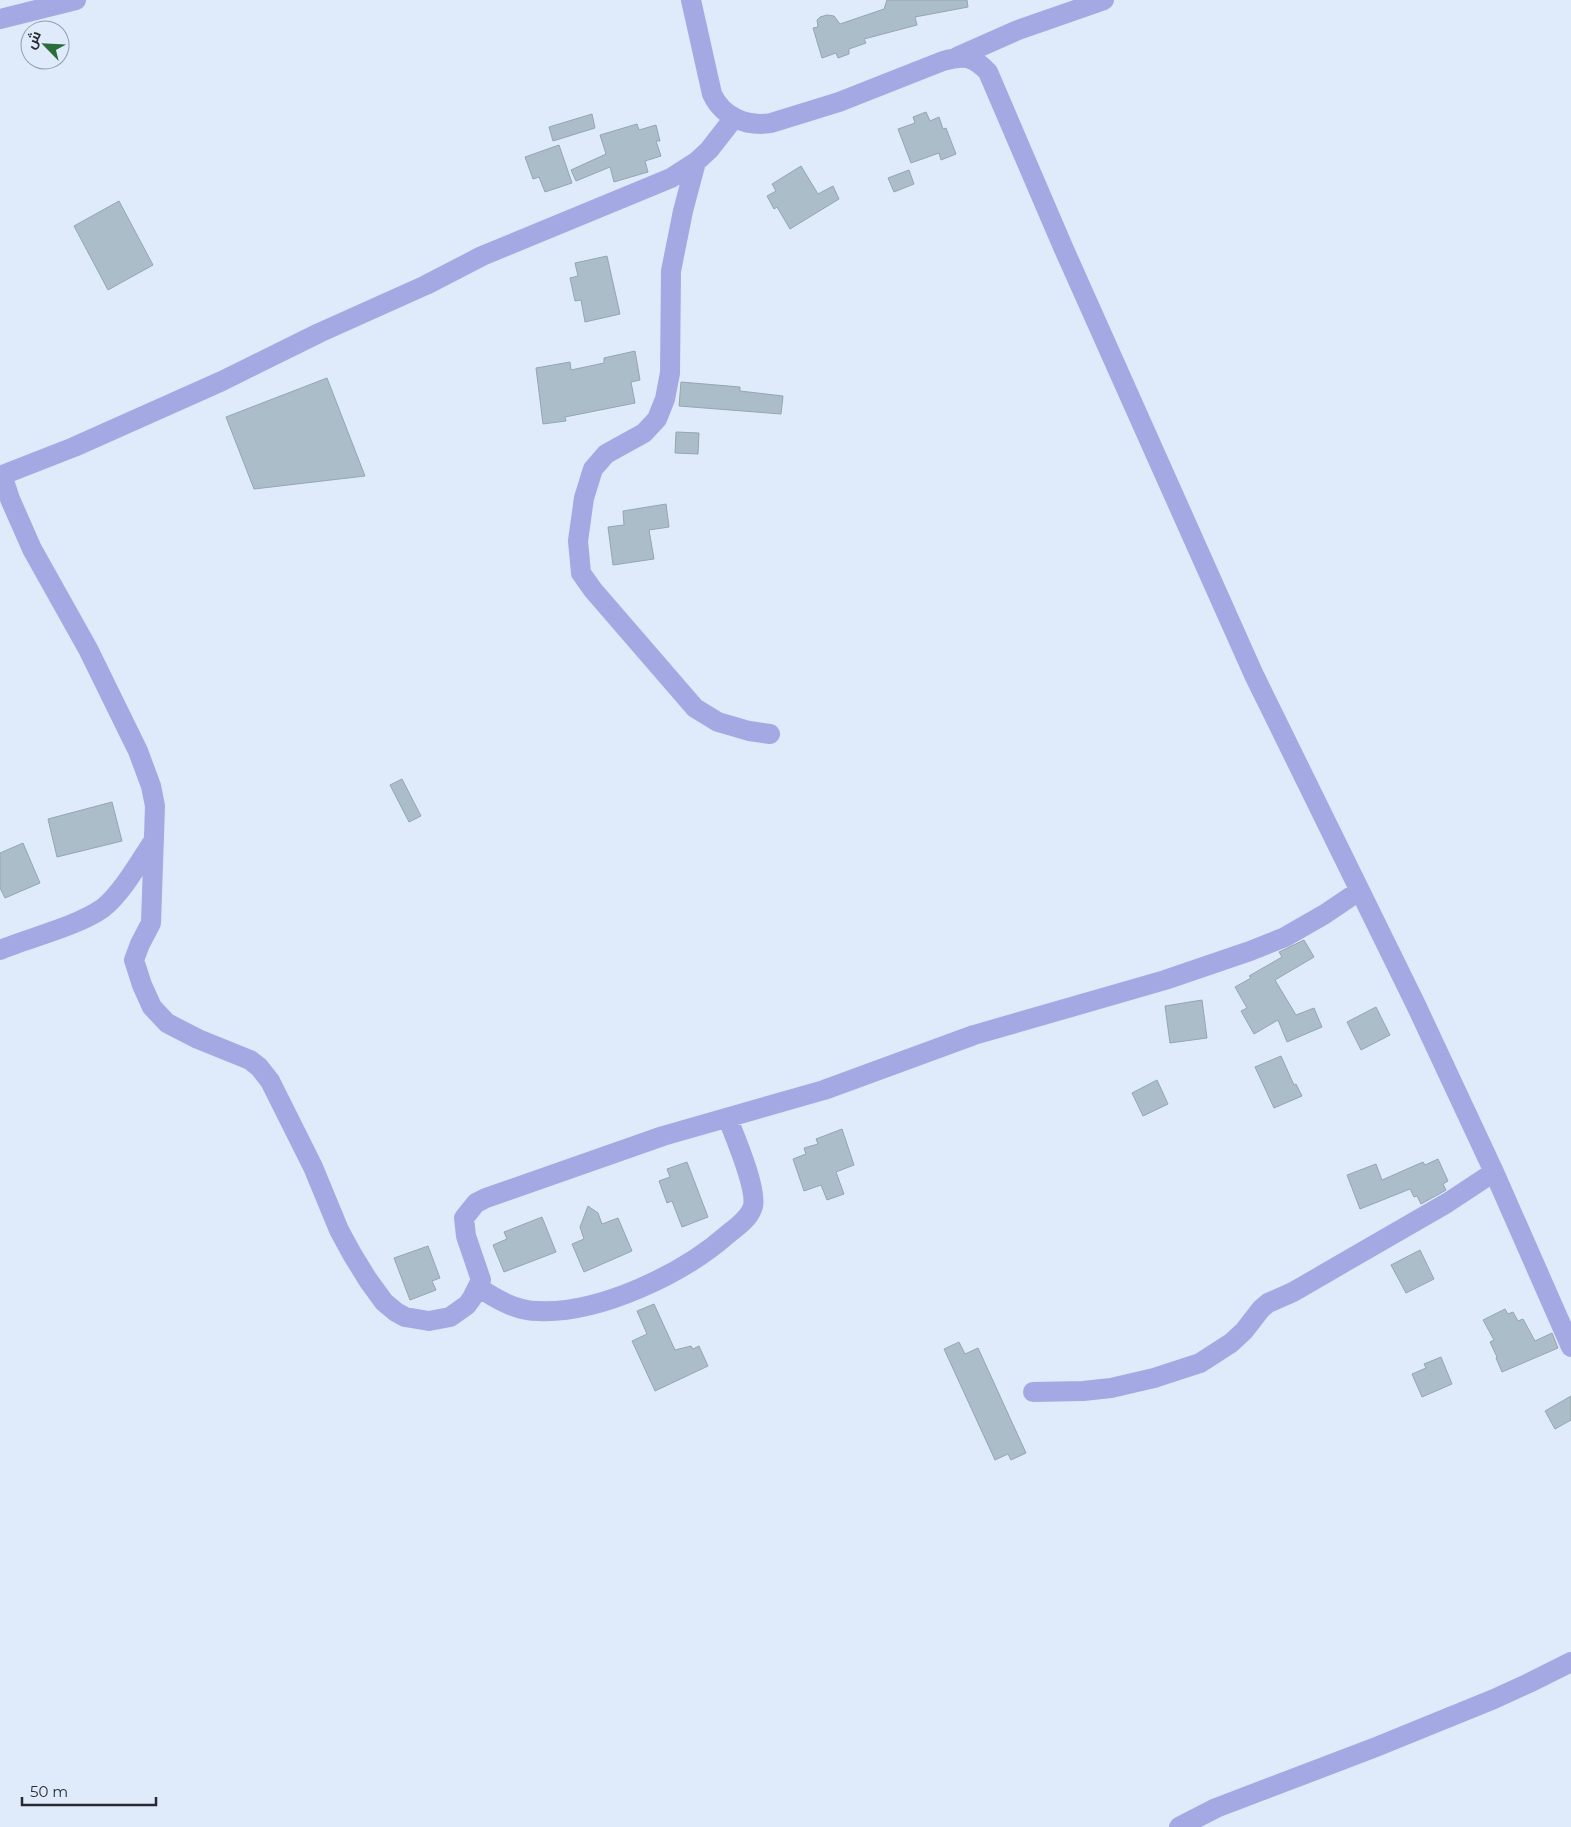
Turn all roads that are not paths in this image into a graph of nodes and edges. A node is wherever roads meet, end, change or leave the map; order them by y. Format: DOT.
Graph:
graph roads {
  1 [pos="76,0"];
  2 [pos="690,0"];
  3 [pos="1104,0"];
  4 [pos="0,19"];
  5 [pos="957,57"];
  6 [pos="734,118"];
  7 [pos="696,162"];
  8 [pos="1,475"];
  9 [pos="770,734"];
  10 [pos="154,840"];
  11 [pos="1359,891"];
  12 [pos="0,950"];
  13 [pos="728,1118"];
  14 [pos="1494,1172"];
  15 [pos="478,1287"];
  16 [pos="1564,1316"];
  17 [pos="1571,1347"];
  18 [pos="1034,1392"];
  19 [pos="1571,1662"];
  20 [pos="1179,1827"];
  1 -- 4 [label="street"];
  2 -- 6 [label="street"];
  3 -- 5 [label="street"];
  5 -- 6 [label="street"];
  5 -- 11 [label="street"];
  6 -- 7 [label="street"];
  7 -- 8 [label="street"];
  7 -- 9 [label="street"];
  8 -- 10 [label="street"];
  10 -- 12 [label="street"];
  10 -- 15 [label="street"];
  11 -- 13 [label="street"];
  11 -- 14 [label="street"];
  13 -- 15 [label="street"];
  13 -- 15 [label="street"];
  14 -- 16 [label="street"];
  14 -- 18 [label="street"];
  16 -- 17 [label="street"];
  19 -- 20 [label="street"];
}
